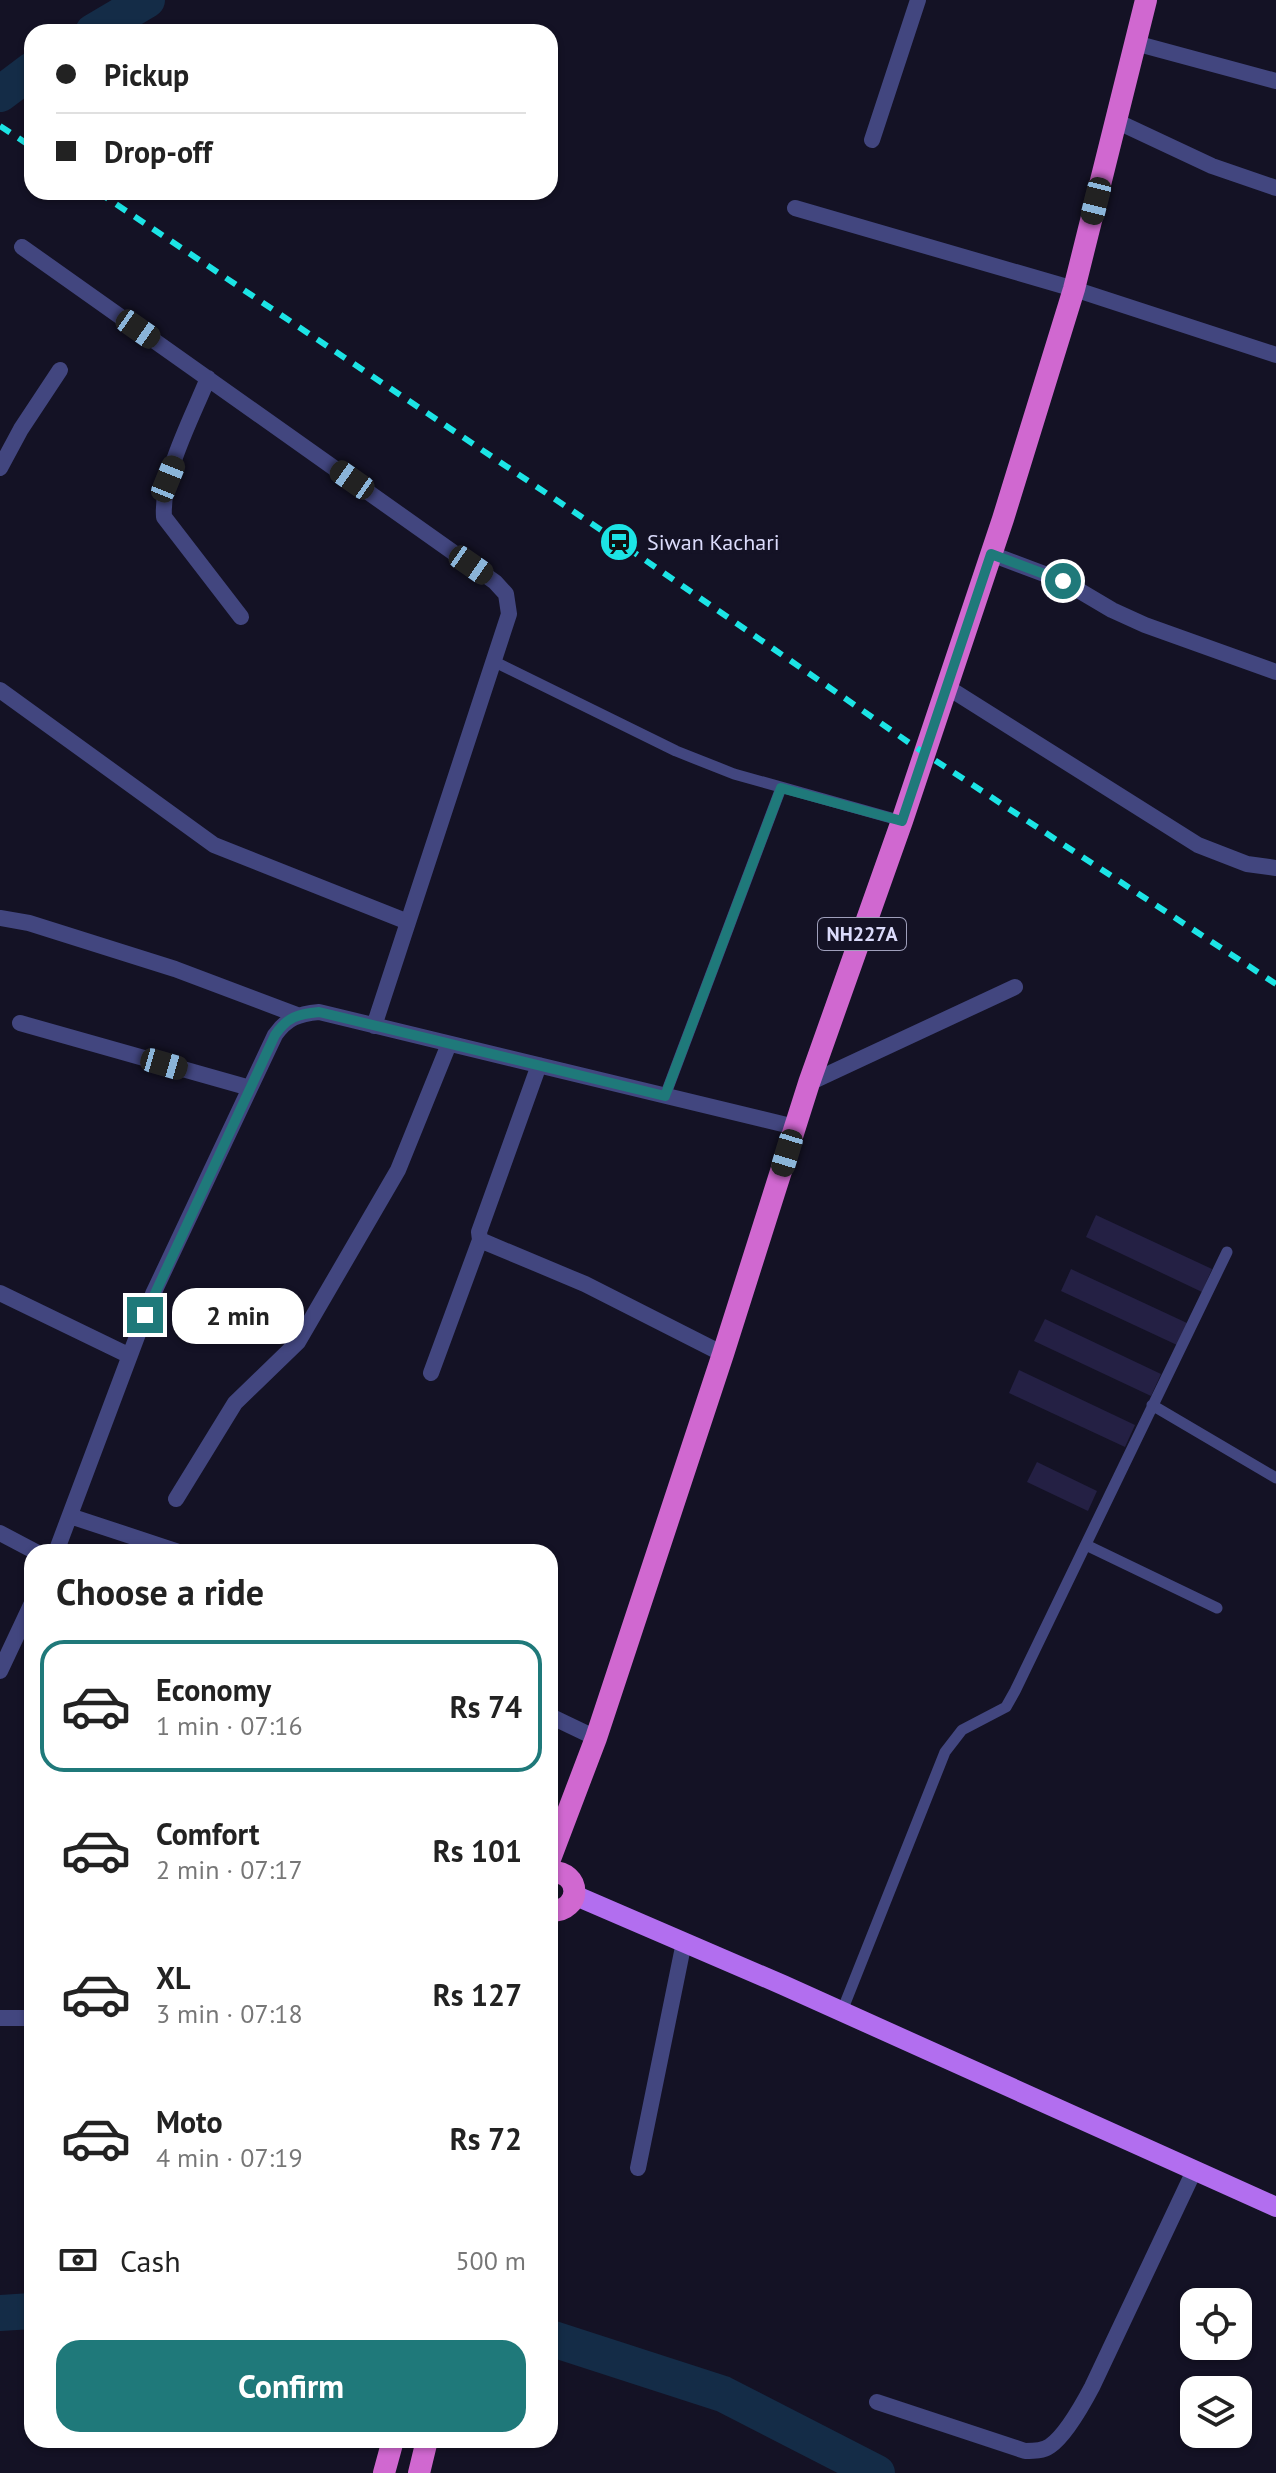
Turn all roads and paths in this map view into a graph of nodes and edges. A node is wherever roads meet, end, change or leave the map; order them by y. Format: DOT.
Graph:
graph roads {
  1 [pos="918,0"];
  2 [pos="1146,0"];
  3 [pos="1135,43"];
  4 [pos="1276,81"];
  5 [pos="1116,121"];
  6 [pos="872,140"];
  7 [pos="1276,188"];
  8 [pos="795,208"];
  9 [pos="22,247"];
  10 [pos="1074,289"];
  11 [pos="1276,355"];
  12 [pos="60,370"];
  13 [pos="208,378"];
  14 [pos="0,468"];
  15 [pos="991,554"];
  16 [pos="241,617"];
  17 [pos="493,661"];
  18 [pos="1276,672"];
  19 [pos="947,687"];
  20 [pos="0,690"];
  21 [pos="781,788"];
  22 [pos="902,821"];
  23 [pos="1276,868"];
  24 [pos="0,918"];
  25 [pos="408,922"];
  26 [pos="1015,987"];
  27 [pos="297,1015"];
  28 [pos="20,1023"];
  29 [pos="374,1026"];
  30 [pos="449,1044"];
  31 [pos="539,1065"];
  32 [pos="809,1083"];
  33 [pos="250,1088"];
  34 [pos="665,1096"];
  35 [pos="795,1127"];
  36 [pos="480,1240"];
  37 [pos="1227,1252"];
  38 [pos="0,1293"];
  39 [pos="723,1354"];
  40 [pos="128,1355"];
  41 [pos="431,1373"];
  42 [pos="1152,1405"];
  43 [pos="1275,1476"];
  44 [pos="176,1499"];
  45 [pos="70,1516"];
  46 [pos="0,1533"];
  47 [pos="59,1544"];
  48 [pos="155,1544"];
  49 [pos="1086,1545"];
  50 [pos="24,1546"];
  51 [pos="1217,1608"];
  52 [pos="24,1620"];
  53 [pos="0,1671"];
  54 [pos="558,1720"];
  55 [pos="596,1738"];
  56 [pos="558,1838"];
  57 [pos="558,1872"];
  58 [pos="574,1895"];
  59 [pos="558,1909"];
  60 [pos="684,1942"];
  61 [pos="842,2011"];
  62 [pos="0,2018"];
  63 [pos="24,2018"];
  64 [pos="638,2168"];
  65 [pos="1194,2171"];
  66 [pos="1276,2207"];
  67 [pos="877,2402"];
  68 [pos="425,2448"];
  69 [pos="419,2473"];
  1 -- 6 [label="street"];
  2 -- 3 [label="highway, NH227A"];
  3 -- 4 [label="street"];
  3 -- 5 [label="highway, NH227A"];
  5 -- 7 [label="street"];
  5 -- 10 [label="highway, NH227A"];
  8 -- 10 [label="street"];
  9 -- 13 [label="street"];
  10 -- 11 [label="street"];
  10 -- 15 [label="highway, NH227A"];
  12 -- 14 [label="street"];
  13 -- 16 [label="street"];
  13 -- 17 [label="street"];
  15 -- 18 [label="street"];
  15 -- 19 [label="highway, NH227A"];
  17 -- 21 [label="lane"];
  17 -- 25 [label="street"];
  19 -- 22 [label="highway, NH227A"];
  19 -- 23 [label="street"];
  20 -- 25 [label="street"];
  21 -- 22 [label="lane"];
  21 -- 34 [label="lane"];
  22 -- 32 [label="highway, NH227A"];
  24 -- 27 [label="street"];
  25 -- 29 [label="street"];
  26 -- 32 [label="street"];
  27 -- 29 [label="street"];
  27 -- 33 [label="street"];
  28 -- 33 [label="street"];
  29 -- 30 [label="street"];
  30 -- 31 [label="street"];
  30 -- 44 [label="street"];
  31 -- 34 [label="street"];
  31 -- 36 [label="street"];
  32 -- 35 [label="highway, NH227A"];
  33 -- 40 [label="street"];
  34 -- 35 [label="street"];
  35 -- 39 [label="highway, NH227A"];
  36 -- 39 [label="street"];
  36 -- 41 [label="street"];
  37 -- 42 [label="lane"];
  38 -- 40 [label="street"];
  39 -- 55 [label="highway, NH227A"];
  40 -- 45 [label="street"];
  42 -- 43 [label="lane"];
  42 -- 49 [label="lane"];
  45 -- 47 [label="street"];
  45 -- 48 [label="street"];
  46 -- 50 [label="street"];
  49 -- 51 [label="lane"];
  49 -- 61 [label="lane"];
  52 -- 53 [label="street"];
  54 -- 55 [label="street"];
  55 -- 56 [label="highway, NH227A"];
  57 -- 58 [label="highway"];
  58 -- 59 [label="highway"];
  58 -- 60 [label="main road"];
  60 -- 61 [label="main road"];
  60 -- 64 [label="street"];
  61 -- 65 [label="main road"];
  62 -- 63 [label="street"];
  65 -- 66 [label="main road"];
  65 -- 67 [label="street"];
  68 -- 69 [label="highway"];
}
